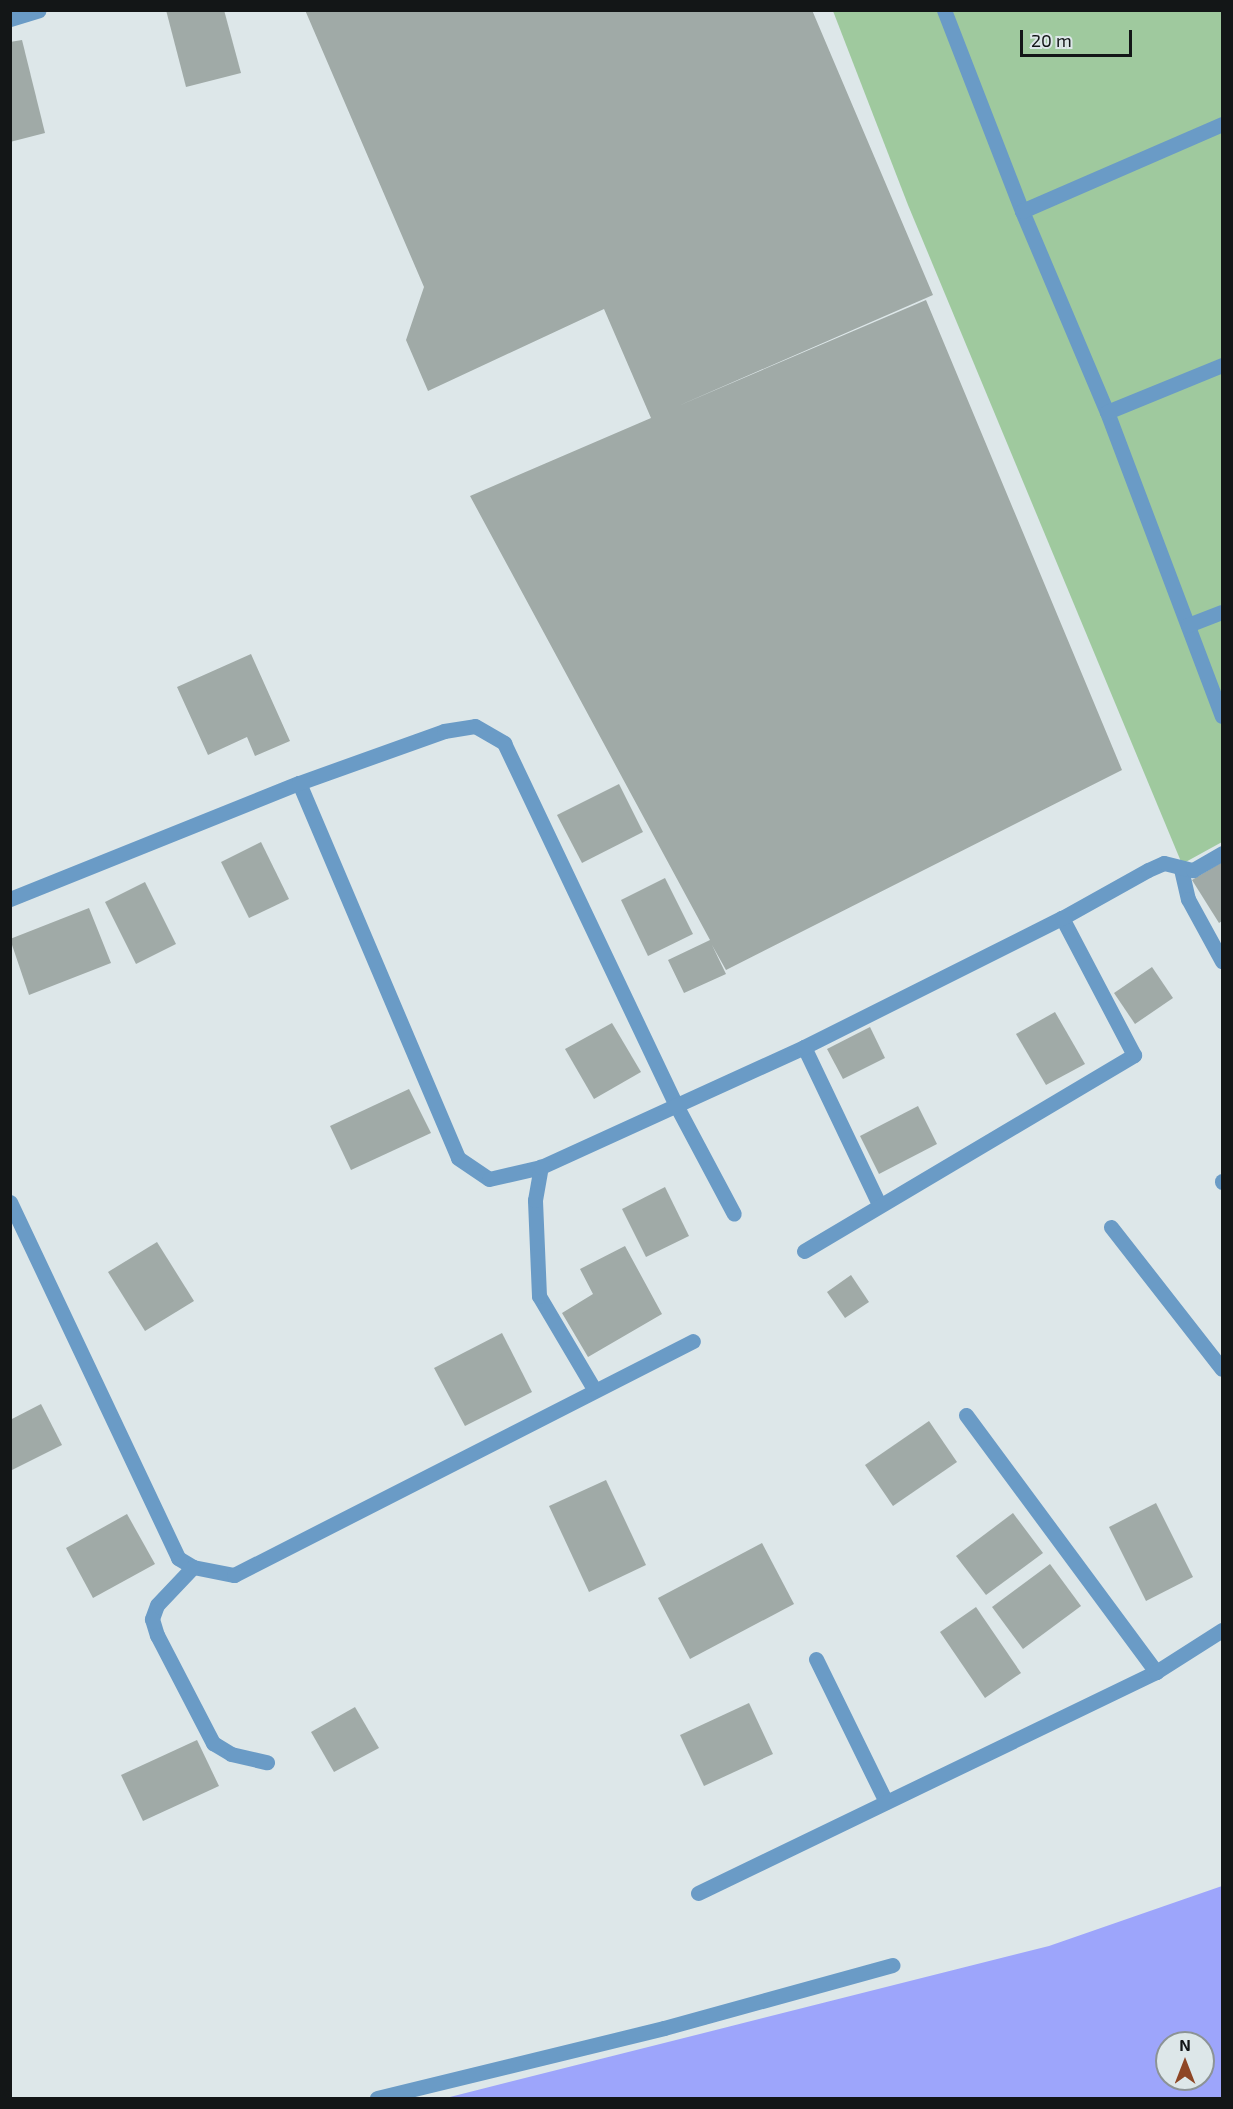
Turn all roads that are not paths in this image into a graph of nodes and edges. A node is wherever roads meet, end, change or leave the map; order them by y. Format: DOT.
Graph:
graph roads {
  1 [pos="39,10"];
  2 [pos="962,10"];
  3 [pos="945,14"];
  4 [pos="10,19"];
  5 [pos="1222,124"];
  6 [pos="1022,211"];
  7 [pos="1222,365"];
  8 [pos="1107,412"];
  9 [pos="1222,612"];
  10 [pos="1188,625"];
  11 [pos="1222,716"];
  12 [pos="299,783"];
  13 [pos="1222,853"];
  14 [pos="1181,869"];
  15 [pos="10,899"];
  16 [pos="1062,918"];
  17 [pos="1222,961"];
  18 [pos="804,1047"];
  19 [pos="676,1105"];
  20 [pos="541,1167"];
  21 [pos="10,1202"];
  22 [pos="879,1204"];
  23 [pos="734,1214"];
  24 [pos="1111,1227"];
  25 [pos="804,1251"];
  26 [pos="693,1341"];
  27 [pos="1222,1369"];
  28 [pos="594,1389"];
  29 [pos="966,1414"];
  30 [pos="193,1567"];
  31 [pos="1222,1630"];
  32 [pos="816,1659"];
  33 [pos="1156,1672"];
  34 [pos="267,1762"];
  35 [pos="886,1802"];
  36 [pos="698,1893"];
  37 [pos="892,1965"];
  38 [pos="377,2098"];
  1 -- 4 [label="street"];
  2 -- 3 [label="street"];
  3 -- 6 [label="street"];
  5 -- 6 [label="street"];
  6 -- 8 [label="street"];
  7 -- 8 [label="street"];
  8 -- 10 [label="street"];
  9 -- 10 [label="street"];
  10 -- 11 [label="street"];
  12 -- 15 [label="street"];
  12 -- 19 [label="street"];
  12 -- 20 [label="street"];
  13 -- 14 [label="street"];
  14 -- 16 [label="street"];
  14 -- 17 [label="street"];
  16 -- 18 [label="street"];
  16 -- 22 [label="street"];
  18 -- 19 [label="street"];
  18 -- 22 [label="street"];
  19 -- 20 [label="street"];
  19 -- 23 [label="street"];
  20 -- 28 [label="street"];
  21 -- 30 [label="street"];
  22 -- 25 [label="street"];
  24 -- 27 [label="street"];
  26 -- 28 [label="street"];
  28 -- 30 [label="street"];
  29 -- 33 [label="street"];
  30 -- 34 [label="street"];
  31 -- 33 [label="street"];
  32 -- 35 [label="street"];
  33 -- 35 [label="street"];
  35 -- 36 [label="street"];
  37 -- 38 [label="street"];
}
